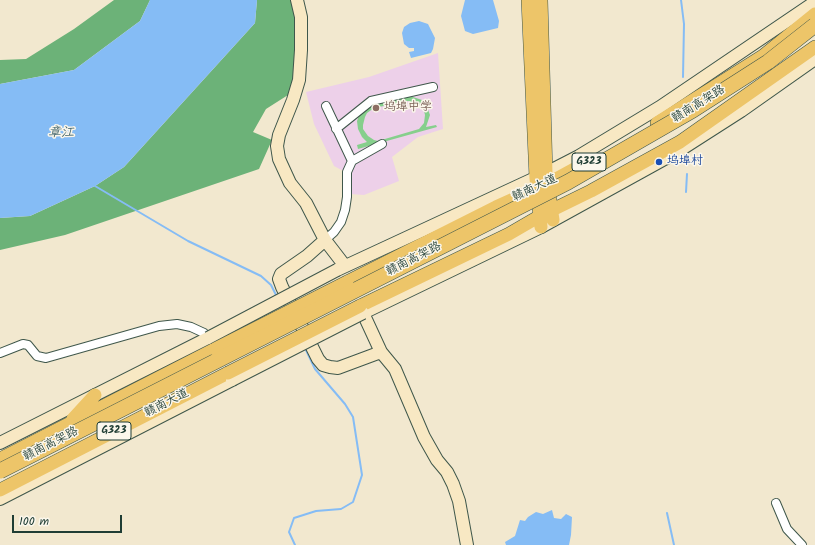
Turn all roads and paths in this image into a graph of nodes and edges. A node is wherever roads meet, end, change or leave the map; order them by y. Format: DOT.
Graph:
graph roads {
  1 [pos="297,0"];
  2 [pos="528,0"];
  3 [pos="542,0"];
  4 [pos="815,2"];
  5 [pos="815,14"];
  6 [pos="815,25"];
  7 [pos="815,36"];
  8 [pos="815,46"];
  9 [pos="815,60"];
  10 [pos="433,87"];
  11 [pos="326,106"];
  12 [pos="336,129"];
  13 [pos="382,144"];
  14 [pos="352,161"];
  15 [pos="579,167"];
  16 [pos="542,181"];
  17 [pos="591,191"];
  18 [pos="496,207"];
  19 [pos="553,215"];
  20 [pos="540,221"];
  21 [pos="508,234"];
  22 [pos="325,240"];
  23 [pos="341,268"];
  24 [pos="362,309"];
  25 [pos="208,338"];
  26 [pos="381,352"];
  27 [pos="0,353"];
  28 [pos="230,377"];
  29 [pos="95,395"];
  30 [pos="196,399"];
  31 [pos="139,418"];
  32 [pos="68,425"];
  33 [pos="0,443"];
  34 [pos="0,459"];
  35 [pos="0,472"];
  36 [pos="0,481"];
  37 [pos="0,490"];
  38 [pos="0,499"];
  39 [pos="776,504"];
  40 [pos="467,545"];
  41 [pos="802,545"];
  1 -- 22 [label="street"];
  2 -- 16 [label="main road"];
  3 -- 16 [label="main road"];
  4 -- 16 [label="street"];
  5 -- 15 [label="main road, 赣南大道 / G323"];
  6 -- 35 [label="highway, 赣南高架路, bridge"];
  7 -- 36 [label="highway, 赣南高架路"];
  8 -- 17 [label="main road, G323"];
  9 -- 19 [label="street"];
  10 -- 12 [label="street"];
  11 -- 12 [label="street"];
  12 -- 14 [label="street"];
  13 -- 14 [label="street"];
  14 -- 22 [label="street"];
  15 -- 16 [label="main road, 赣南大道 / G323"];
  15 -- 17 [label="main road"];
  16 -- 18 [label="main road, 赣南大道 / G323"];
  16 -- 19 [label="main road"];
  16 -- 20 [label="main road"];
  16 -- 23 [label="street"];
  17 -- 19 [label="main road, G323"];
  18 -- 21 [label="main road"];
  18 -- 32 [label="main road, 赣南大道 / G323, bridge"];
  19 -- 20 [label="main road, G323"];
  20 -- 21 [label="main road, G323"];
  20 -- 24 [label="street"];
  21 -- 24 [label="main road, G323"];
  22 -- 23 [label="street"];
  22 -- 26 [label="street"];
  23 -- 25 [label="street, bridge"];
  24 -- 26 [label="street"];
  24 -- 28 [label="main road, 赣南大道, bridge"];
  25 -- 27 [label="street"];
  25 -- 29 [label="street"];
  26 -- 40 [label="street"];
  28 -- 30 [label="street"];
  28 -- 31 [label="main road, 赣南大道 / G323"];
  29 -- 32 [label="main road"];
  29 -- 33 [label="street"];
  30 -- 31 [label="main road"];
  30 -- 38 [label="street"];
  31 -- 37 [label="main road, 赣南大道 / G323"];
  32 -- 34 [label="main road, G323"];
  39 -- 41 [label="street"];
}
